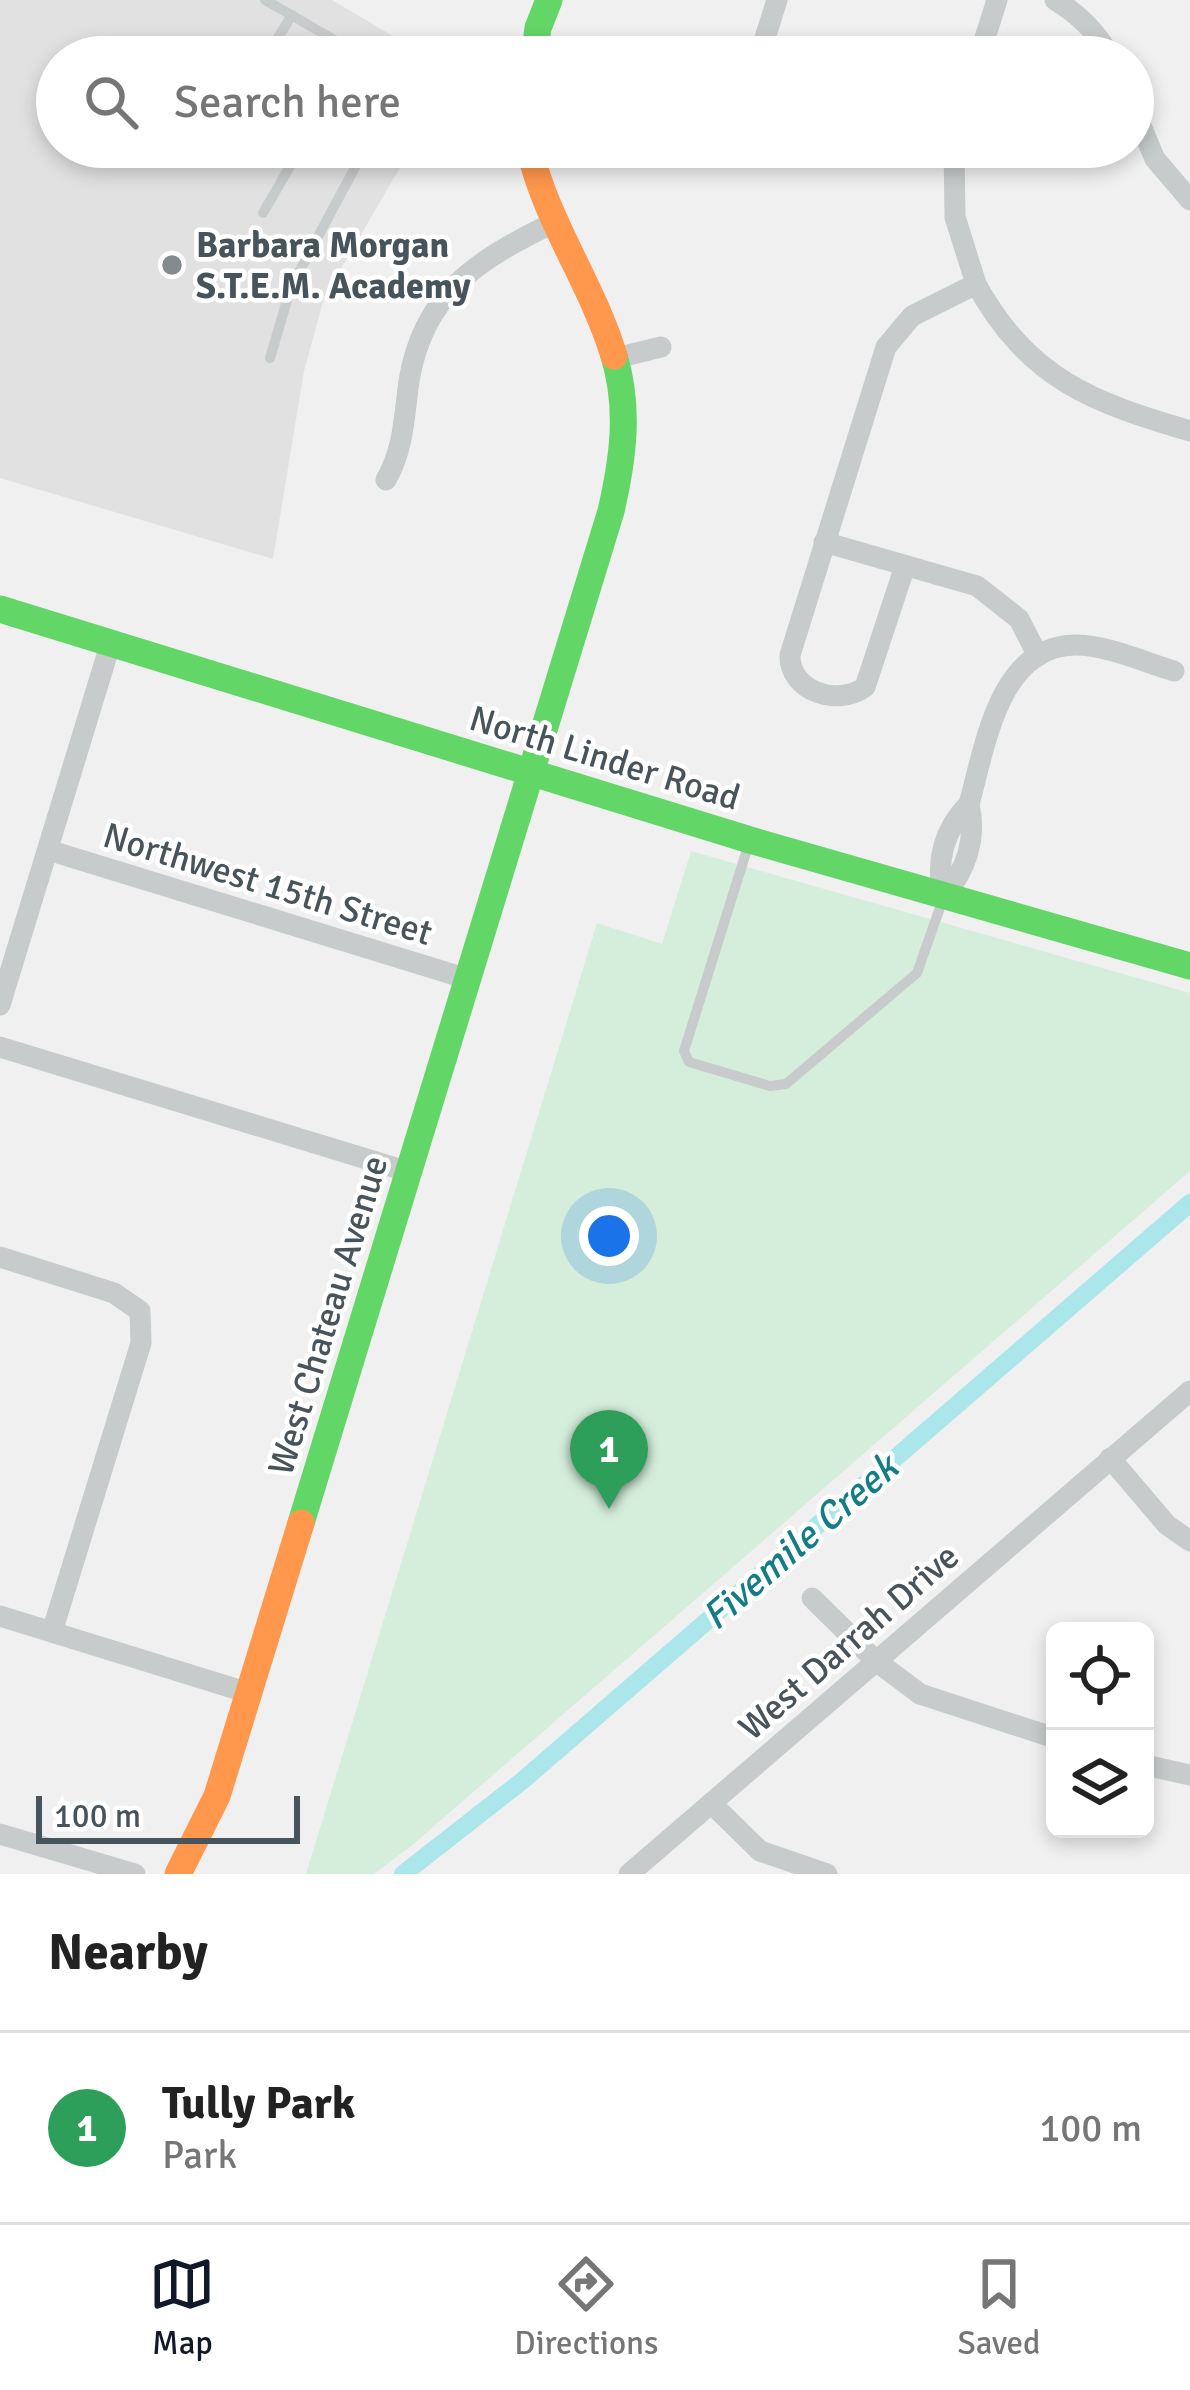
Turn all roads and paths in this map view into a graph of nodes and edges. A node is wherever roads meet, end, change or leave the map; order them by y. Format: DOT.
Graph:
graph roads {
  1 [pos="266,0"];
  2 [pos="548,0"];
  3 [pos="777,0"];
  4 [pos="997,0"];
  5 [pos="1055,0"];
  6 [pos="292,15"];
  7 [pos="279,36"];
  8 [pos="328,36"];
  9 [pos="537,36"];
  10 [pos="766,36"];
  11 [pos="986,36"];
  12 [pos="1099,36"];
  13 [pos="1154,157"];
  14 [pos="289,168"];
  15 [pos="355,168"];
  16 [pos="532,168"];
  17 [pos="954,168"];
  18 [pos="1190,200"];
  19 [pos="263,213"];
  20 [pos="551,224"];
  21 [pos="976,284"];
  22 [pos="662,347"];
  23 [pos="270,358"];
  24 [pos="616,358"];
  25 [pos="1190,431"];
  26 [pos="386,480"];
  27 [pos="824,542"];
  28 [pos="905,566"];
  29 [pos="0,609"];
  30 [pos="112,642"];
  31 [pos="1038,656"];
  32 [pos="1174,671"];
  33 [pos="533,771"];
  34 [pos="750,839"];
  35 [pos="48,850"];
  36 [pos="943,897"];
  37 [pos="1190,966"];
  38 [pos="468,979"];
  39 [pos="0,1005"];
  40 [pos="0,1047"];
  41 [pos="409,1172"];
  42 [pos="0,1257"];
  43 [pos="1190,1391"];
  44 [pos="1110,1458"];
  45 [pos="1190,1541"];
  46 [pos="812,1598"];
  47 [pos="0,1616"];
  48 [pos="52,1632"];
  49 [pos="876,1661"];
  50 [pos="249,1693"];
  51 [pos="1046,1735"];
  52 [pos="1154,1767"];
  53 [pos="1190,1775"];
  54 [pos="711,1803"];
  55 [pos="0,1834"];
  56 [pos="135,1874"];
  57 [pos="178,1874"];
  58 [pos="629,1874"];
  59 [pos="827,1874"];
  1 -- 6 [label="lane"];
  2 -- 9 [label="street"];
  3 -- 10 [label="street"];
  4 -- 11 [label="street"];
  5 -- 12 [label="street"];
  6 -- 7 [label="lane"];
  6 -- 8 [label="lane"];
  13 -- 18 [label="street"];
  14 -- 19 [label="lane"];
  15 -- 23 [label="lane"];
  16 -- 20 [label="street, West Chateau Avenue"];
  17 -- 21 [label="street"];
  20 -- 24 [label="street, West Chateau Avenue"];
  20 -- 26 [label="street"];
  21 -- 25 [label="street"];
  21 -- 27 [label="street"];
  22 -- 24 [label="street"];
  24 -- 33 [label="street, West Chateau Avenue"];
  27 -- 28 [label="street"];
  27 -- 28 [label="street"];
  28 -- 31 [label="street"];
  29 -- 30 [label="street, North Linder Road"];
  30 -- 33 [label="street, North Linder Road"];
  30 -- 35 [label="street"];
  31 -- 32 [label="street"];
  31 -- 36 [label="street"];
  33 -- 34 [label="street, North Linder Road"];
  33 -- 38 [label="street, West Chateau Avenue"];
  34 -- 36 [label="street, North Linder Road"];
  34 -- 36 [label="lane"];
  35 -- 38 [label="street, Northwest 15th Street"];
  35 -- 39 [label="street"];
  36 -- 37 [label="street, North Linder Road"];
  38 -- 41 [label="street, West Chateau Avenue"];
  40 -- 41 [label="street"];
  41 -- 50 [label="street, West Chateau Avenue"];
  42 -- 48 [label="street"];
  43 -- 44 [label="street, West Darrah Drive"];
  44 -- 45 [label="street"];
  44 -- 49 [label="street, West Darrah Drive"];
  46 -- 49 [label="street"];
  47 -- 48 [label="street"];
  48 -- 50 [label="street"];
  49 -- 51 [label="street"];
  49 -- 54 [label="street, West Darrah Drive"];
  50 -- 57 [label="street, West Chateau Avenue"];
  52 -- 53 [label="street"];
  54 -- 58 [label="street, West Darrah Drive"];
  54 -- 59 [label="street"];
  55 -- 56 [label="street"];
}
